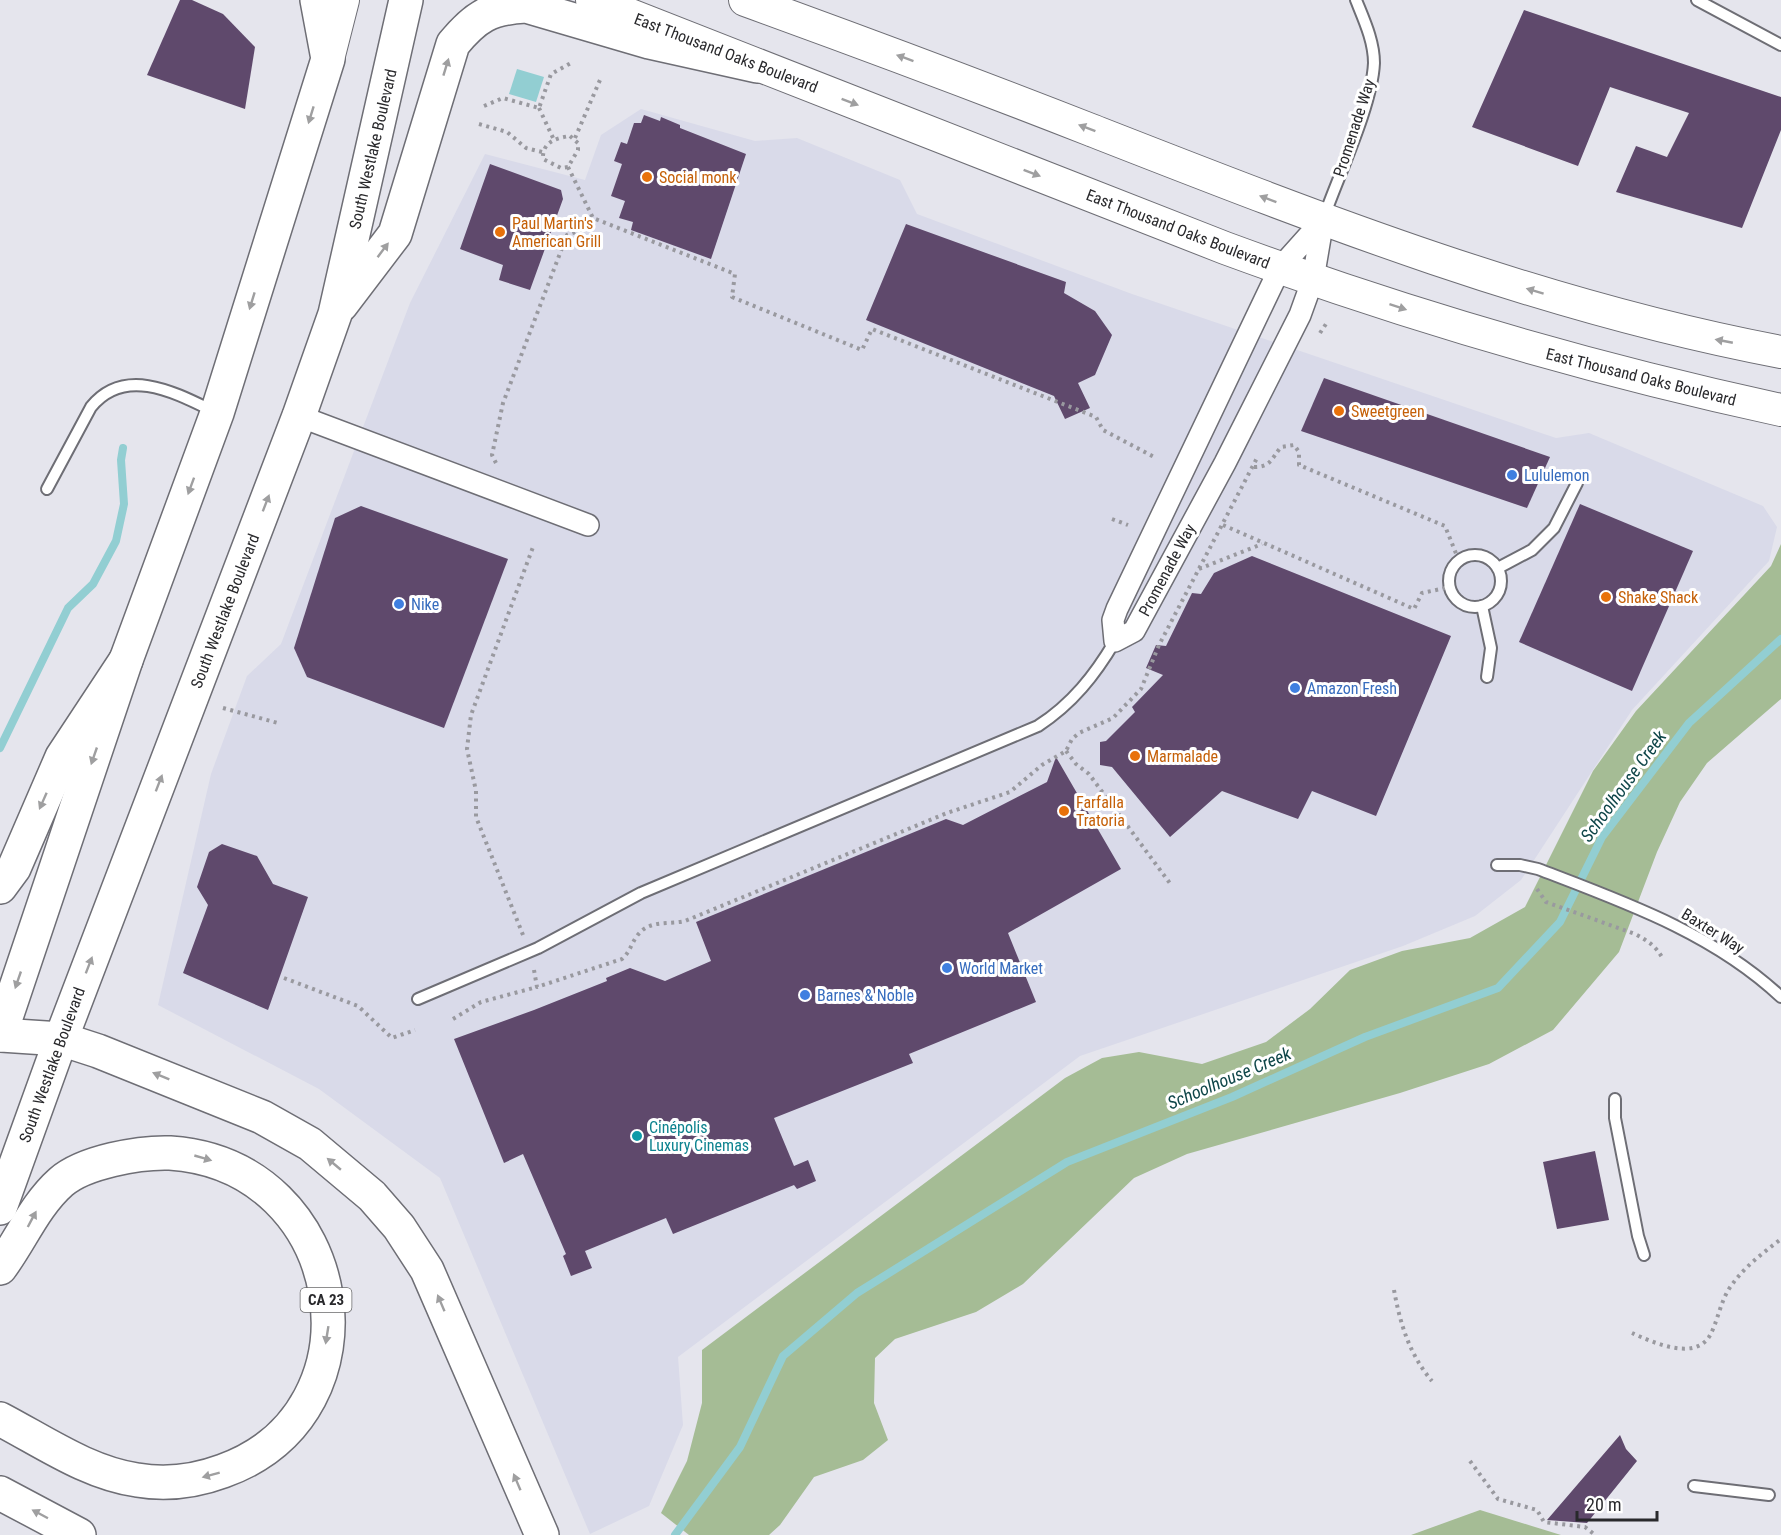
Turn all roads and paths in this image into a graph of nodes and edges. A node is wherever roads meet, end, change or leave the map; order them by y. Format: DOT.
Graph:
graph roads {
  1 [pos="317,0"];
  2 [pos="343,0"];
  3 [pos="406,0"];
  4 [pos="592,0"];
  5 [pos="745,0"];
  6 [pos="1356,0"];
  7 [pos="1697,0"];
  8 [pos="1781,45"];
  9 [pos="328,59"];
  10 [pos="570,63"];
  11 [pos="757,66"];
  12 [pos="600,80"];
  13 [pos="484,106"];
  14 [pos="539,108"];
  15 [pos="479,124"];
  16 [pos="575,138"];
  17 [pos="554,140"];
  18 [pos="542,152"];
  19 [pos="568,167"];
  20 [pos="593,218"];
  21 [pos="1323,220"];
  22 [pos="1280,268"];
  23 [pos="1313,279"];
  24 [pos="335,314"];
  25 [pos="1328,321"];
  26 [pos="1316,338"];
  27 [pos="1781,352"];
  28 [pos="1781,410"];
  29 [pos="217,413"];
  30 [pos="299,416"];
  31 [pos="1261,448"];
  32 [pos="1156,458"];
  33 [pos="504,466"];
  34 [pos="1254,467"];
  35 [pos="1577,483"];
  36 [pos="47,489"];
  37 [pos="1112,519"];
  38 [pos="588,525"];
  39 [pos="1128,525"];
  40 [pos="1223,525"];
  41 [pos="1262,543"];
  42 [pos="533,547"];
  43 [pos="1459,561"];
  44 [pos="1498,568"];
  45 [pos="1198,570"];
  46 [pos="1450,588"];
  47 [pos="1482,606"];
  48 [pos="1115,641"];
  49 [pos="126,660"];
  50 [pos="1487,677"];
  51 [pos="223,708"];
  52 [pos="278,723"];
  53 [pos="1066,751"];
  54 [pos="1497,865"];
  55 [pos="1172,886"];
  56 [pos="0,887"];
  57 [pos="1546,902"];
  58 [pos="523,935"];
  59 [pos="1663,959"];
  60 [pos="534,970"];
  61 [pos="284,978"];
  62 [pos="537,987"];
  63 [pos="1781,997"];
  64 [pos="418,999"];
  65 [pos="453,1018"];
  66 [pos="415,1030"];
  67 [pos="0,1035"];
  68 [pos="61,1040"];
  69 [pos="1615,1099"];
  70 [pos="0,1208"];
  71 [pos="1781,1239"];
  72 [pos="1644,1255"];
  73 [pos="0,1268"];
  74 [pos="1394,1290"];
  75 [pos="1632,1333"];
  76 [pos="1432,1381"];
  77 [pos="0,1419"];
  78 [pos="1470,1461"];
  79 [pos="1694,1486"];
  80 [pos="0,1493"];
  81 [pos="1769,1495"];
  82 [pos="79,1535"];
  83 [pos="542,1535"];
  84 [pos="1595,1535"];
  1 -- 9 [label="main road"];
  2 -- 9 [label="main road"];
  3 -- 24 [label="main road, South Westlake Boulevard"];
  4 -- 11 [label="main road, East Thousand Oaks Boulevard"];
  21 -- 5 [label="main road, one-way"];
  6 -- 21 [label="lane, Promenade Way"];
  7 -- 8 [label="lane"];
  9 -- 29 [label="main road, one-way"];
  10 -- 14 [label="path"];
  11 -- 22 [label="main road, East Thousand Oaks Boulevard, one-way"];
  24 -- 11 [label="main road, one-way"];
  12 -- 16 [label="path"];
  13 -- 14 [label="path"];
  14 -- 17 [label="path"];
  15 -- 18 [label="path"];
  16 -- 17 [label="path"];
  16 -- 19 [label="path"];
  17 -- 18 [label="path"];
  18 -- 19 [label="path"];
  19 -- 20 [label="path"];
  20 -- 32 [label="path"];
  20 -- 33 [label="path"];
  21 -- 22 [label="street, Promenade Way"];
  21 -- 23 [label="street, Promenade Way"];
  27 -- 21 [label="main road, one-way"];
  22 -- 23 [label="main road, East Thousand Oaks Boulevard"];
  22 -- 48 [label="street, Promenade Way"];
  23 -- 28 [label="main road, East Thousand Oaks Boulevard, one-way"];
  23 -- 48 [label="street, Promenade Way"];
  24 -- 30 [label="main road, South Westlake Boulevard"];
  25 -- 26 [label="path"];
  29 -- 36 [label="lane"];
  29 -- 49 [label="main road, one-way"];
  30 -- 38 [label="street"];
  68 -- 30 [label="main road, South Westlake Boulevard, one-way"];
  31 -- 34 [label="path"];
  34 -- 40 [label="path"];
  34 -- 43 [label="path"];
  35 -- 44 [label="lane"];
  37 -- 39 [label="path"];
  40 -- 41 [label="path"];
  40 -- 45 [label="path"];
  41 -- 45 [label="path"];
  41 -- 46 [label="path"];
  42 -- 58 [label="path"];
  43 -- 44 [label="lane"];
  43 -- 46 [label="lane"];
  44 -- 47 [label="lane"];
  45 -- 53 [label="path"];
  46 -- 47 [label="lane"];
  47 -- 50 [label="lane"];
  48 -- 64 [label="lane"];
  49 -- 56 [label="main road, one-way"];
  49 -- 67 [label="main road, one-way"];
  51 -- 52 [label="path"];
  53 -- 55 [label="path"];
  53 -- 62 [label="path"];
  54 -- 63 [label="lane, Baxter Way"];
  57 -- 59 [label="path"];
  60 -- 62 [label="path"];
  61 -- 66 [label="path"];
  62 -- 65 [label="path"];
  67 -- 68 [label="main road"];
  68 -- 70 [label="main road, South Westlake Boulevard"];
  83 -- 68 [label="main road, one-way"];
  69 -- 72 [label="lane"];
  71 -- 75 [label="path"];
  73 -- 77 [label="main road, CA 23, one-way"];
  74 -- 76 [label="path"];
  78 -- 84 [label="path"];
  79 -- 81 [label="lane"];
  82 -- 80 [label="main road, one-way"];
}
